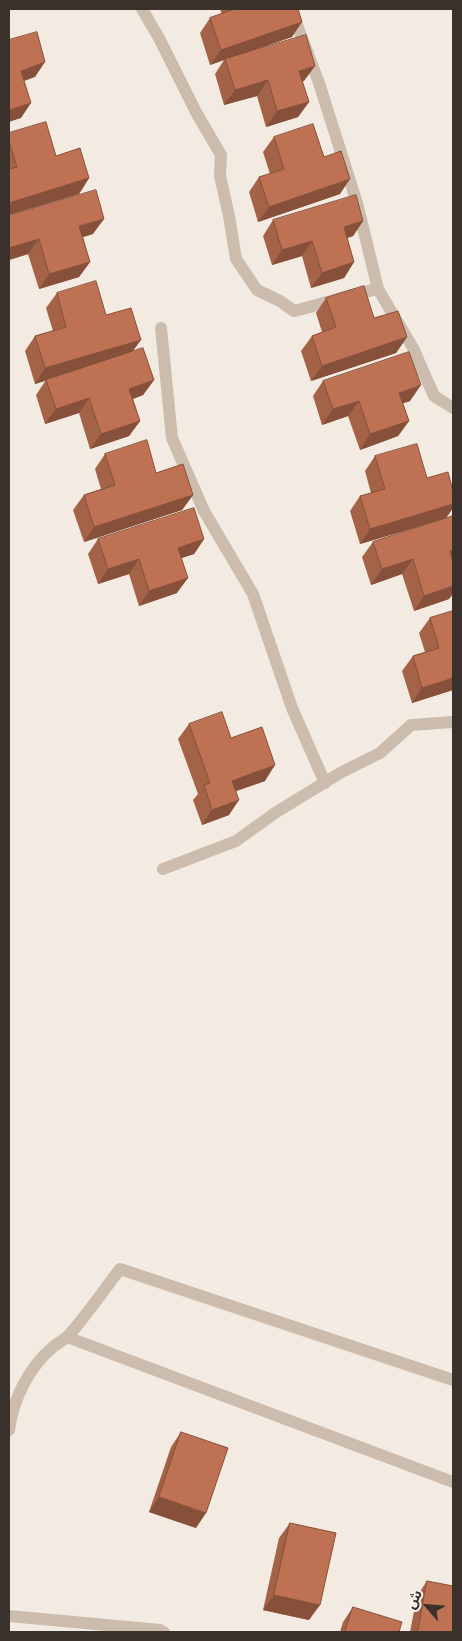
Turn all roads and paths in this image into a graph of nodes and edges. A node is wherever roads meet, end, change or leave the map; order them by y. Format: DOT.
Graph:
graph roads {
  1 [pos="142,9"];
  2 [pos="291,9"];
  3 [pos="378,289"];
  4 [pos="161,328"];
  5 [pos="453,408"];
  6 [pos="453,722"];
  7 [pos="325,783"];
  8 [pos="163,869"];
  9 [pos="67,1337"];
  10 [pos="453,1380"];
  11 [pos="9,1422"];
  12 [pos="453,1482"];
  13 [pos="9,1616"];
  14 [pos="164,1632"];
  1 -- 3 [label="street"];
  2 -- 3 [label="street"];
  3 -- 5 [label="street"];
  4 -- 7 [label="street"];
  6 -- 7 [label="street"];
  7 -- 8 [label="street"];
  9 -- 10 [label="street"];
  9 -- 11 [label="street"];
  9 -- 12 [label="street"];
  13 -- 14 [label="street"];
}
